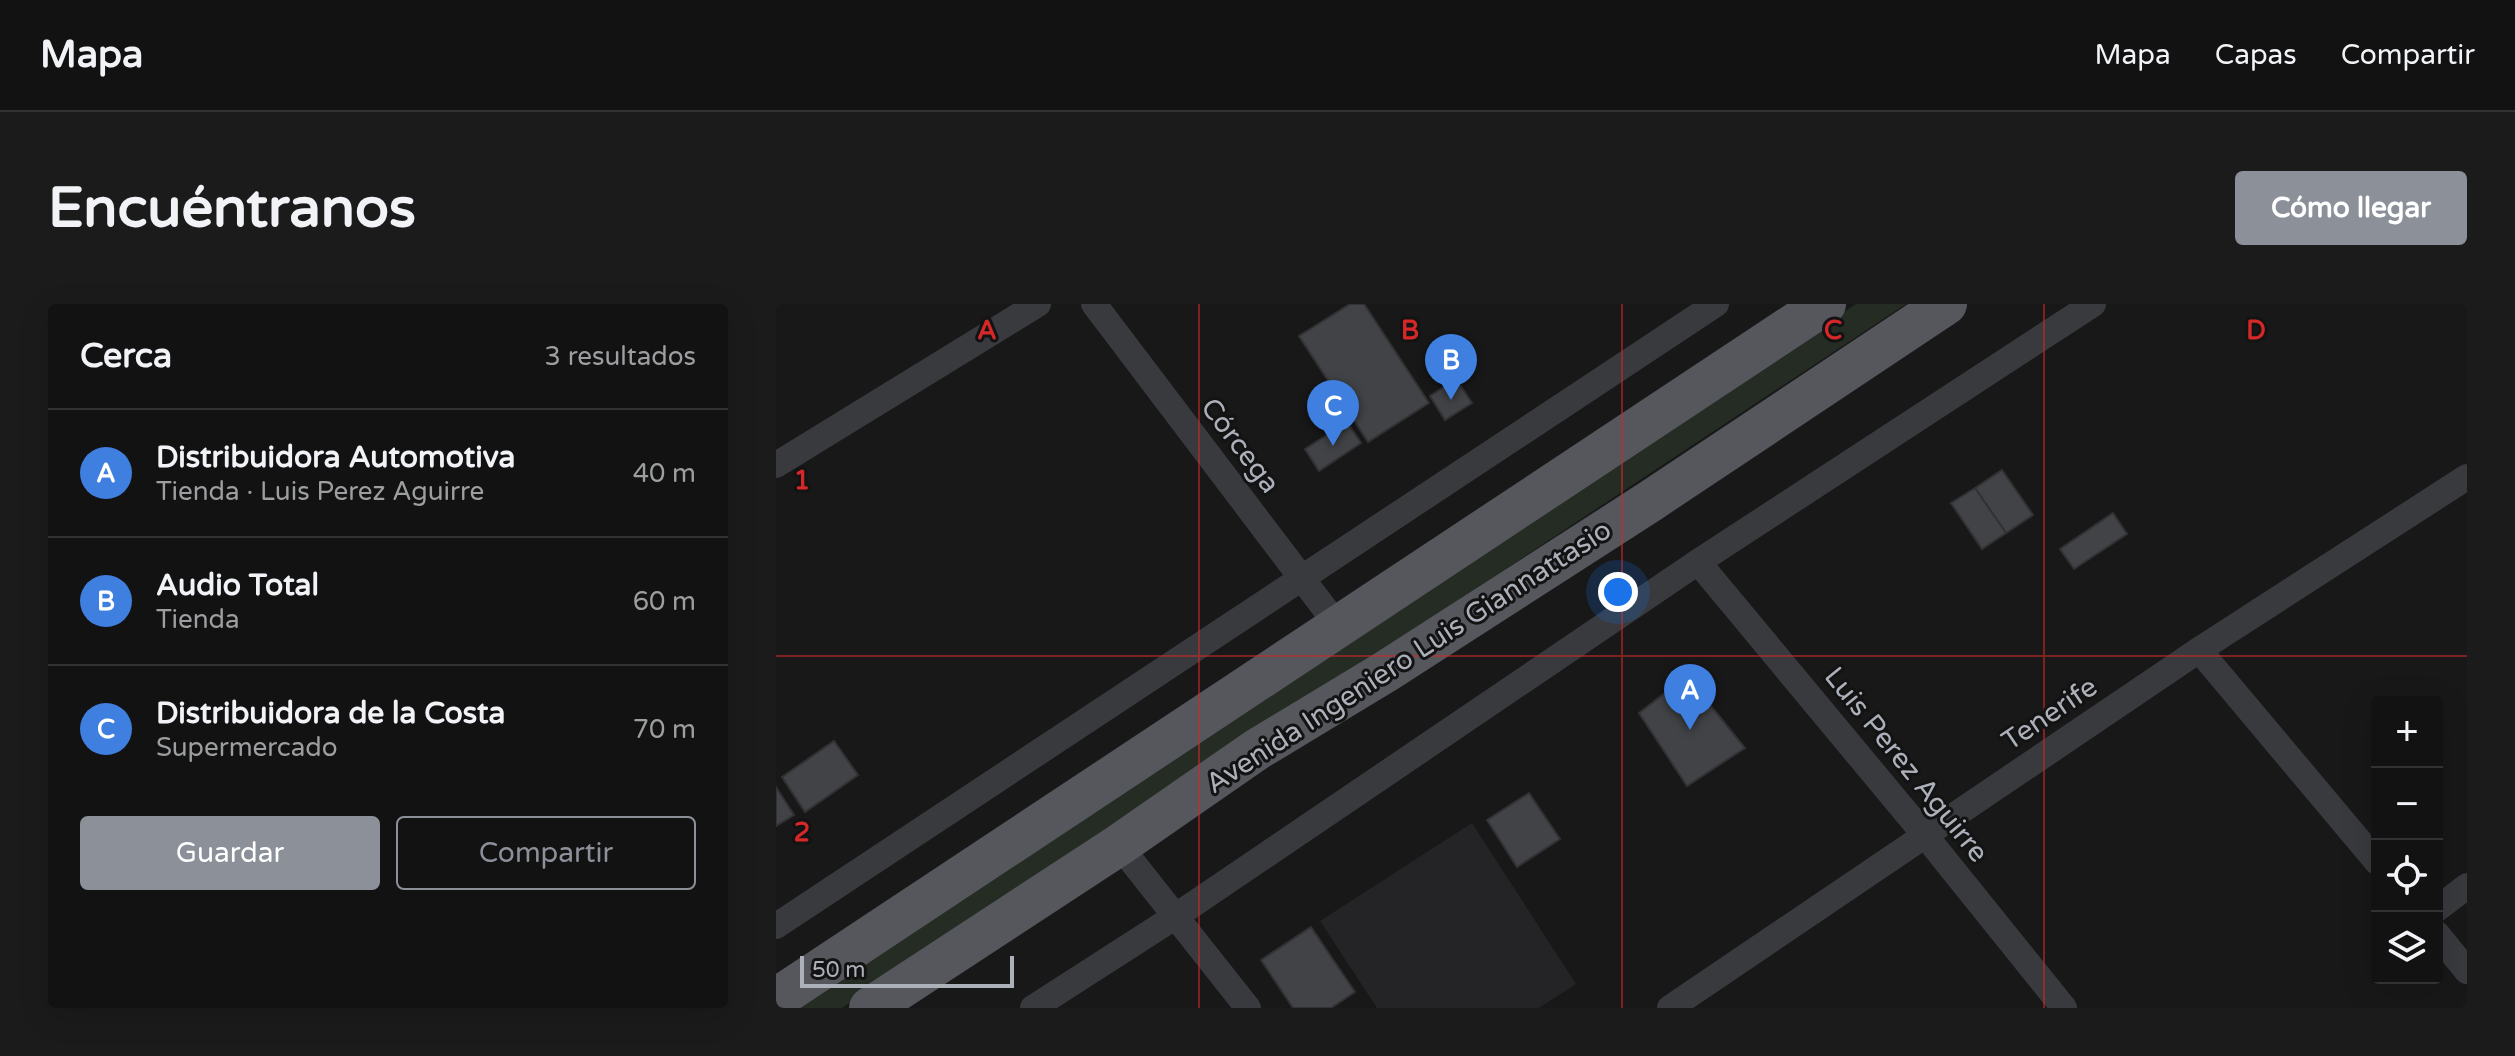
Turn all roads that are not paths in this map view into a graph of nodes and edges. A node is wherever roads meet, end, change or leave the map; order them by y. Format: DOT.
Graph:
graph roads {
  1 [pos="1038,304"];
  2 [pos="1094,304"];
  3 [pos="1716,304"];
  4 [pos="1825,304"];
  5 [pos="1946,304"];
  6 [pos="2093,304"];
  7 [pos="776,465"];
  8 [pos="2467,477"];
  9 [pos="1698,562"];
  10 [pos="1301,578"];
  11 [pos="1338,626"];
  12 [pos="2199,650"];
  13 [pos="1924,834"];
  14 [pos="1119,845"];
  15 [pos="2371,855"];
  16 [pos="2467,886"];
  17 [pos="2443,904"];
  18 [pos="1176,916"];
  19 [pos="776,926"];
  20 [pos="2443,941"];
  21 [pos="2467,971"];
  22 [pos="776,999"];
  23 [pos="870,1008"];
  24 [pos="1033,1008"];
  25 [pos="1248,1008"];
  26 [pos="1670,1008"];
  27 [pos="2064,1008"];
  1 -- 7 [label="street"];
  2 -- 10 [label="street, Córcega"];
  3 -- 10 [label="street"];
  4 -- 11 [label="main road"];
  5 -- 14 [label="main road, Avenida Ingeniero Luis Giannattasio"];
  6 -- 9 [label="street"];
  8 -- 12 [label="street, Tenerife"];
  9 -- 13 [label="street, Luis Perez Aguirre"];
  9 -- 18 [label="street"];
  10 -- 11 [label="street, Córcega"];
  10 -- 19 [label="street"];
  11 -- 22 [label="main road"];
  12 -- 13 [label="street, Tenerife"];
  12 -- 15 [label="street"];
  13 -- 26 [label="street, Tenerife"];
  13 -- 27 [label="street, Luis Perez Aguirre"];
  14 -- 18 [label="street"];
  14 -- 23 [label="main road, Avenida Ingeniero Luis Giannattasio"];
  16 -- 17 [label="street"];
  18 -- 24 [label="street"];
  18 -- 25 [label="street"];
  20 -- 21 [label="street"];
}
